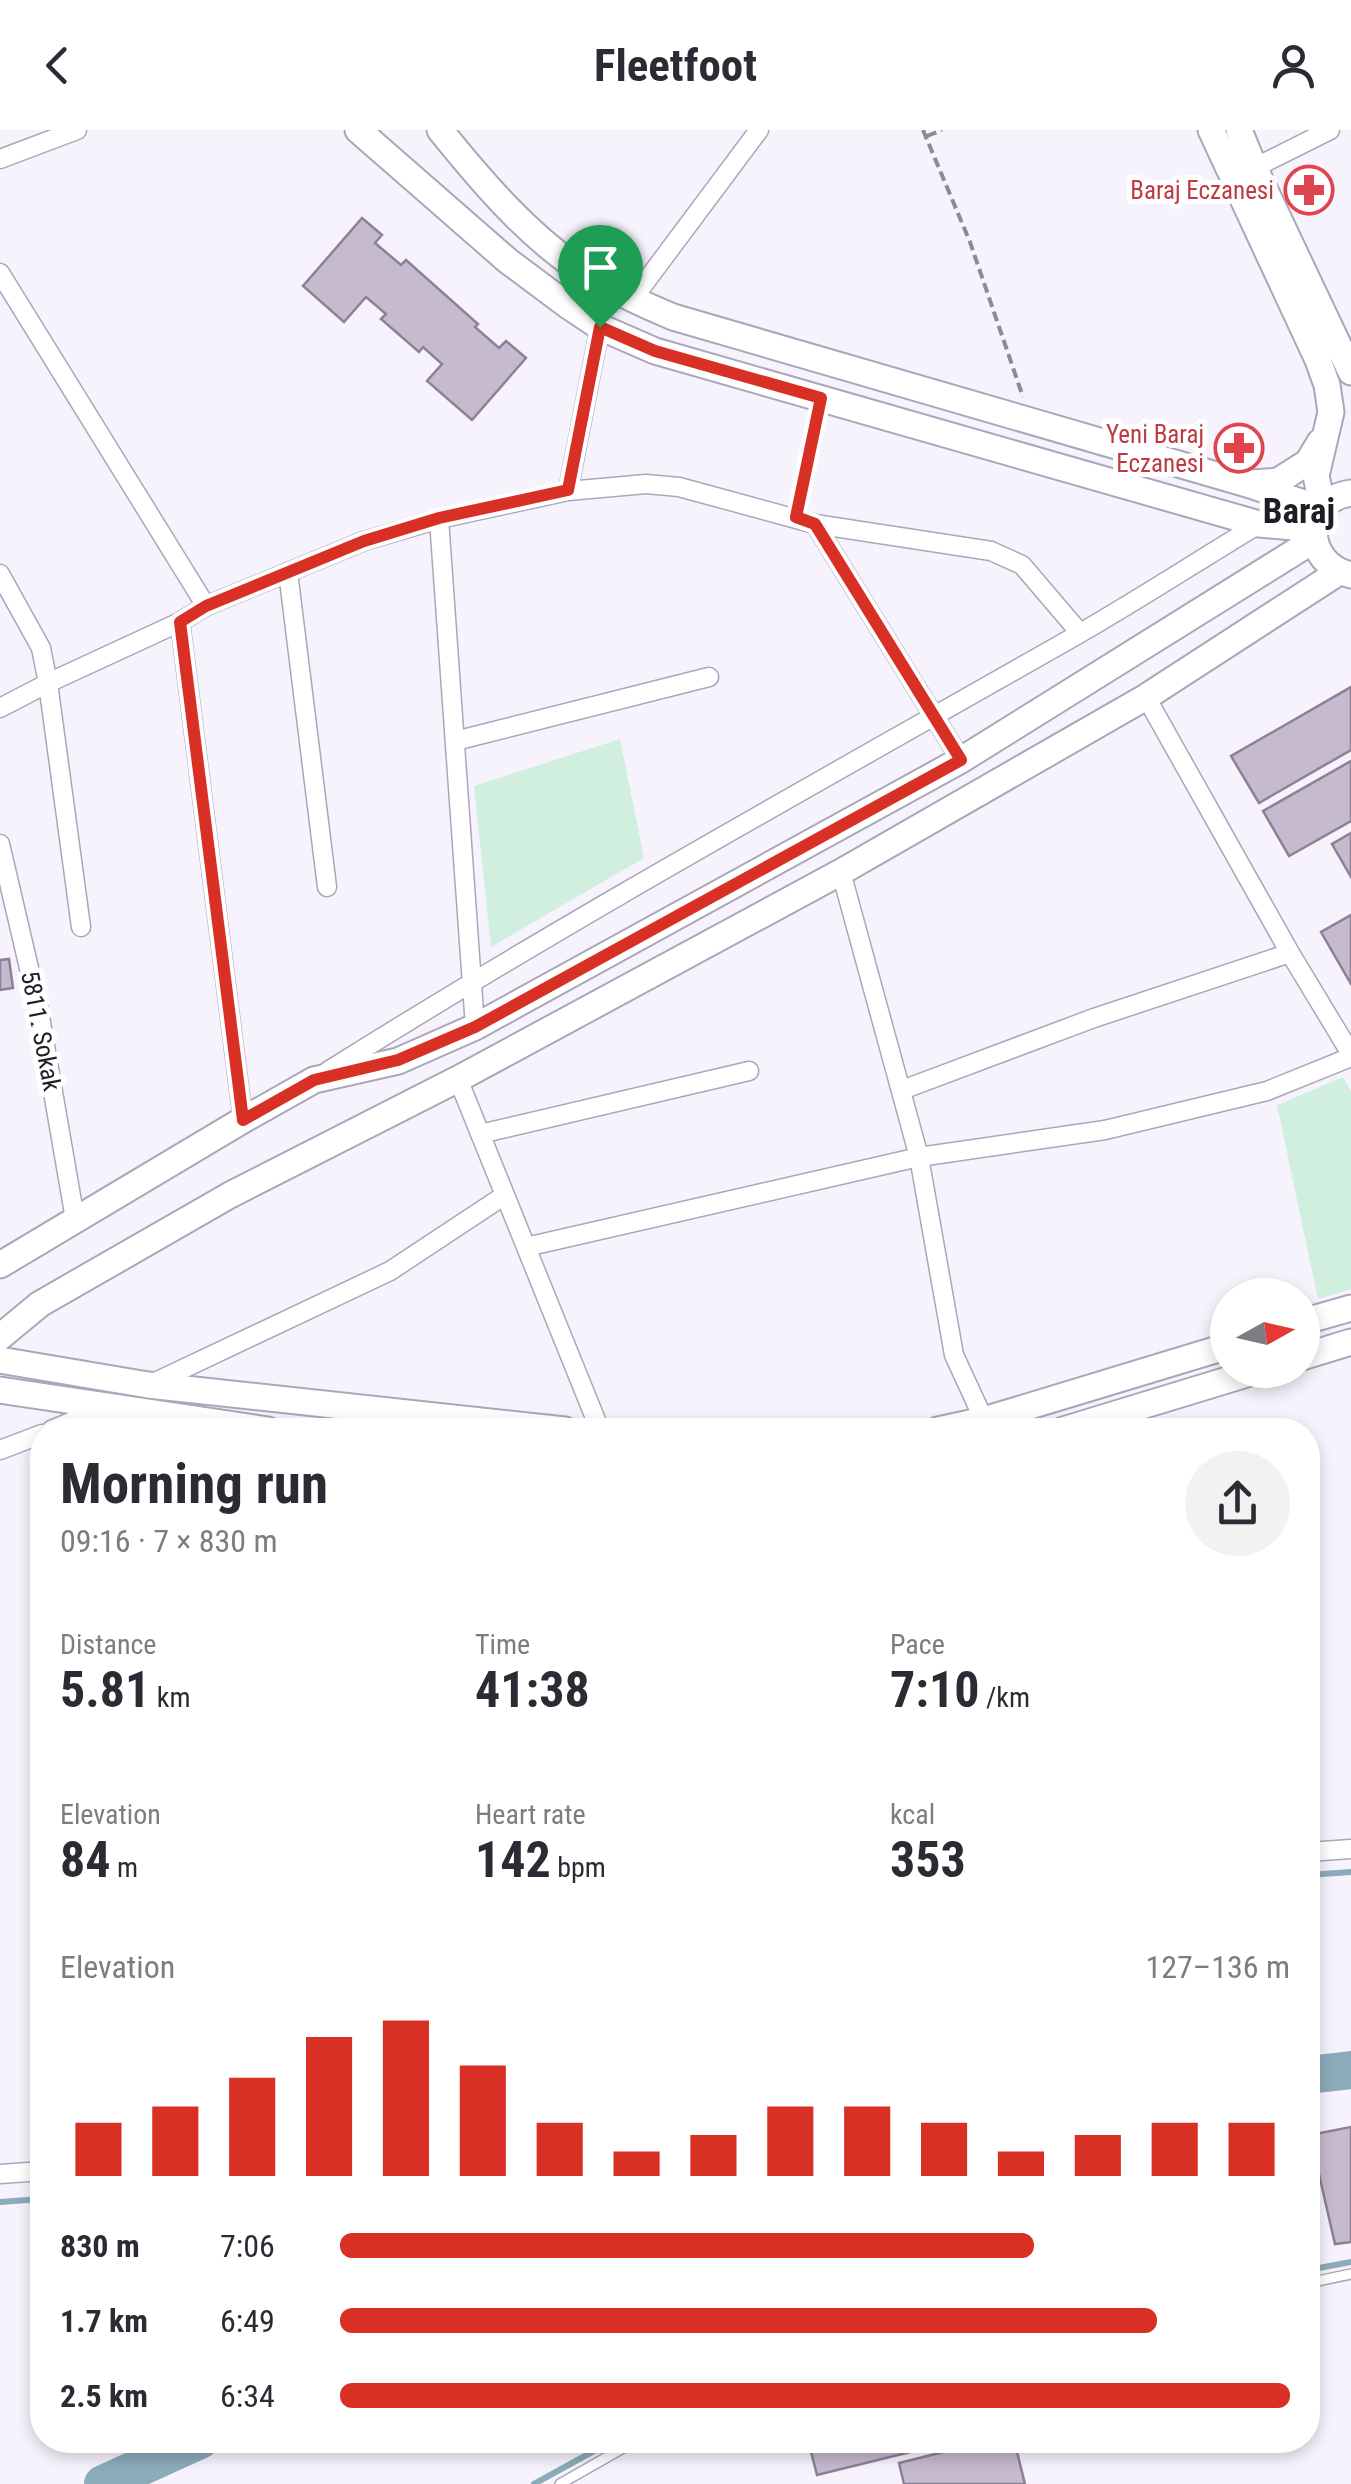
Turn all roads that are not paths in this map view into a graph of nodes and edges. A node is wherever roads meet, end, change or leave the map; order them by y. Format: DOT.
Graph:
graph roads {
  1 [pos="77,130"];
  2 [pos="358,130"];
  3 [pos="440,130"];
  4 [pos="760,130"];
  5 [pos="1211,130"];
  6 [pos="1239,130"];
  7 [pos="1330,130"];
  8 [pos="0,159"];
  9 [pos="1243,173"];
  10 [pos="0,273"];
  11 [pos="632,300"];
  12 [pos="600,327"];
  13 [pos="1351,372"];
  14 [pos="821,398"];
  15 [pos="1328,429"];
  16 [pos="1247,484"];
  17 [pos="568,490"];
  18 [pos="1351,493"];
  19 [pos="796,517"];
  20 [pos="439,518"];
  21 [pos="1318,522"];
  22 [pos="815,524"];
  23 [pos="1259,524"];
  24 [pos="288,572"];
  25 [pos="0,574"];
  26 [pos="1345,574"];
  27 [pos="206,606"];
  28 [pos="180,622"];
  29 [pos="1080,633"];
  30 [pos="709,678"];
  31 [pos="48,683"];
  32 [pos="1146,697"];
  33 [pos="0,708"];
  34 [pos="933,714"];
  35 [pos="455,741"];
  36 [pos="961,760"];
  37 [pos="0,844"];
  38 [pos="842,872"];
  39 [pos="326,888"];
  40 [pos="81,927"];
  41 [pos="1290,953"];
  42 [pos="472,981"];
  43 [pos="475,1027"];
  44 [pos="1351,1055"];
  45 [pos="749,1070"];
  46 [pos="458,1079"];
  47 [pos="314,1080"];
  48 [pos="902,1090"];
  49 [pos="243,1120"];
  50 [pos="480,1134"];
  51 [pos="919,1157"];
  52 [pos="505,1195"];
  53 [pos="74,1219"];
  54 [pos="526,1247"];
  55 [pos="0,1265"];
  56 [pos="1351,1308"];
  57 [pos="1320,1317"];
  58 [pos="0,1337"];
  59 [pos="1351,1342"];
  60 [pos="1210,1351"];
  61 [pos="1320,1351"];
  62 [pos="0,1360"];
  63 [pos="148,1385"];
  64 [pos="1210,1385"];
  65 [pos="0,1390"];
  66 [pos="108,1406"];
  67 [pos="80,1418"];
  68 [pos="188,1418"];
  69 [pos="453,1418"];
  70 [pos="595,1418"];
  71 [pos="983,1418"];
  72 [pos="991,1418"];
  73 [pos="1102,1418"];
  74 [pos="30,1439"];
  75 [pos="0,1450"];
  76 [pos="1351,1849"];
  77 [pos="1320,1851"];
  78 [pos="30,2172"];
  79 [pos="0,2174"];
  80 [pos="1351,2274"];
  81 [pos="1320,2280"];
  82 [pos="614,2453"];
  83 [pos="560,2484"];
  1 -- 8 [label="street"];
  2 -- 12 [label="street"];
  3 -- 11 [label="street"];
  4 -- 11 [label="street"];
  5 -- 9 [label="street"];
  6 -- 9 [label="street"];
  7 -- 9 [label="street"];
  9 -- 13 [label="street"];
  9 -- 15 [label="street"];
  10 -- 27 [label="street"];
  11 -- 16 [label="street"];
  12 -- 14 [label="street"];
  12 -- 17 [label="street"];
  14 -- 19 [label="lane"];
  14 -- 23 [label="street"];
  15 -- 16 [label="street"];
  15 -- 21 [label="street"];
  16 -- 21 [label="street"];
  17 -- 19 [label="street"];
  17 -- 20 [label="street"];
  18 -- 21 [label="street"];
  19 -- 22 [label="street"];
  20 -- 24 [label="street"];
  20 -- 35 [label="street"];
  21 -- 23 [label="street"];
  21 -- 26 [label="street"];
  21 -- 36 [label="street"];
  22 -- 29 [label="street"];
  22 -- 34 [label="street"];
  23 -- 29 [label="street"];
  24 -- 27 [label="street"];
  24 -- 39 [label="street"];
  25 -- 31 [label="street"];
  26 -- 32 [label="street"];
  27 -- 28 [label="street"];
  28 -- 31 [label="street"];
  28 -- 49 [label="street"];
  29 -- 34 [label="street"];
  30 -- 35 [label="street"];
  31 -- 33 [label="street"];
  31 -- 40 [label="street"];
  32 -- 38 [label="street"];
  32 -- 41 [label="street"];
  34 -- 36 [label="street"];
  34 -- 42 [label="street"];
  35 -- 42 [label="street"];
  36 -- 43 [label="street"];
  37 -- 53 [label="street, 5811. Sokak"];
  38 -- 46 [label="street"];
  38 -- 48 [label="street"];
  41 -- 44 [label="street"];
  41 -- 48 [label="street"];
  42 -- 43 [label="street"];
  42 -- 47 [label="street"];
  43 -- 47 [label="street"];
  44 -- 51 [label="street"];
  45 -- 50 [label="street"];
  46 -- 50 [label="street"];
  46 -- 58 [label="street"];
  47 -- 49 [label="street"];
  48 -- 51 [label="street"];
  49 -- 53 [label="street"];
  50 -- 52 [label="street"];
  51 -- 54 [label="street"];
  51 -- 71 [label="street"];
  52 -- 54 [label="street"];
  52 -- 63 [label="street"];
  53 -- 55 [label="street"];
  54 -- 70 [label="street"];
  56 -- 57 [label="street"];
  59 -- 61 [label="street"];
  60 -- 72 [label="street"];
  62 -- 63 [label="street"];
  63 -- 69 [label="street"];
  64 -- 73 [label="street"];
  65 -- 66 [label="street"];
  66 -- 67 [label="street"];
  66 -- 68 [label="street"];
  74 -- 75 [label="street"];
  76 -- 77 [label="street"];
  78 -- 79 [label="street"];
  80 -- 81 [label="lane"];
  82 -- 83 [label="lane"];
}
